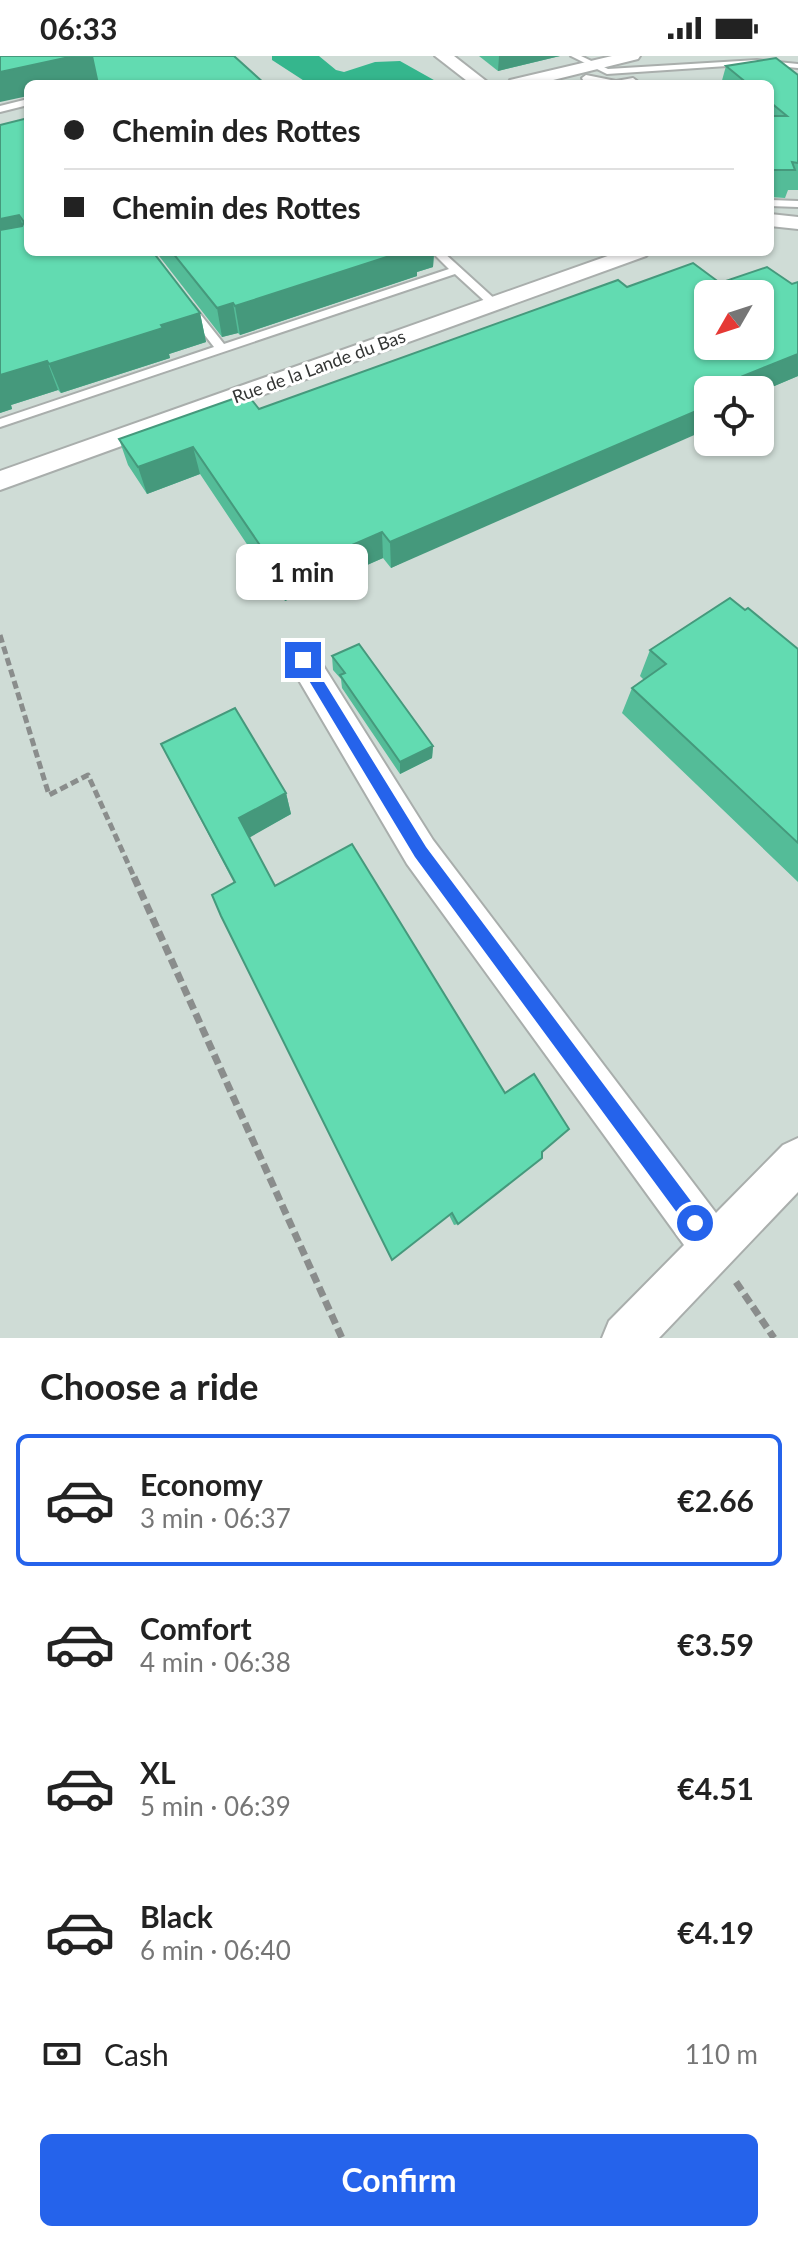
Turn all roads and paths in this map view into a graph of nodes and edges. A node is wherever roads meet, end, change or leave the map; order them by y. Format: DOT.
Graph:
graph roads {
  1 [pos="443,56"];
  2 [pos="632,56"];
  3 [pos="798,66"];
  4 [pos="582,71"];
  5 [pos="476,80"];
  6 [pos="536,80"];
  7 [pos="606,80"];
  8 [pos="24,103"];
  9 [pos="0,109"];
  10 [pos="774,203"];
  11 [pos="798,204"];
  12 [pos="774,220"];
  13 [pos="798,223"];
  14 [pos="441,256"];
  15 [pos="628,256"];
  16 [pos="456,270"];
  17 [pos="184,300"];
  18 [pos="494,304"];
  19 [pos="221,348"];
  20 [pos="0,423"];
  21 [pos="0,481"];
  22 [pos="0,635"];
  23 [pos="303,660"];
  24 [pos="798,1160"];
  25 [pos="714,1248"];
  26 [pos="342,1338"];
  27 [pos="626,1338"];
  28 [pos="774,1338"];
  1 -- 5 [label="street"];
  2 -- 4 [label="street"];
  3 -- 4 [label="lane"];
  4 -- 6 [label="street"];
  4 -- 7 [label="lane"];
  8 -- 9 [label="lane"];
  10 -- 11 [label="lane"];
  12 -- 13 [label="street"];
  14 -- 16 [label="lane"];
  15 -- 18 [label="street, Rue de la Lande du Bas"];
  16 -- 18 [label="lane"];
  16 -- 19 [label="lane"];
  17 -- 19 [label="lane"];
  18 -- 21 [label="street, Rue de la Lande du Bas"];
  19 -- 20 [label="lane"];
  22 -- 26 [label="path"];
  23 -- 25 [label="street"];
  24 -- 25 [label="street"];
  25 -- 27 [label="street"];
  25 -- 28 [label="path"];
}
